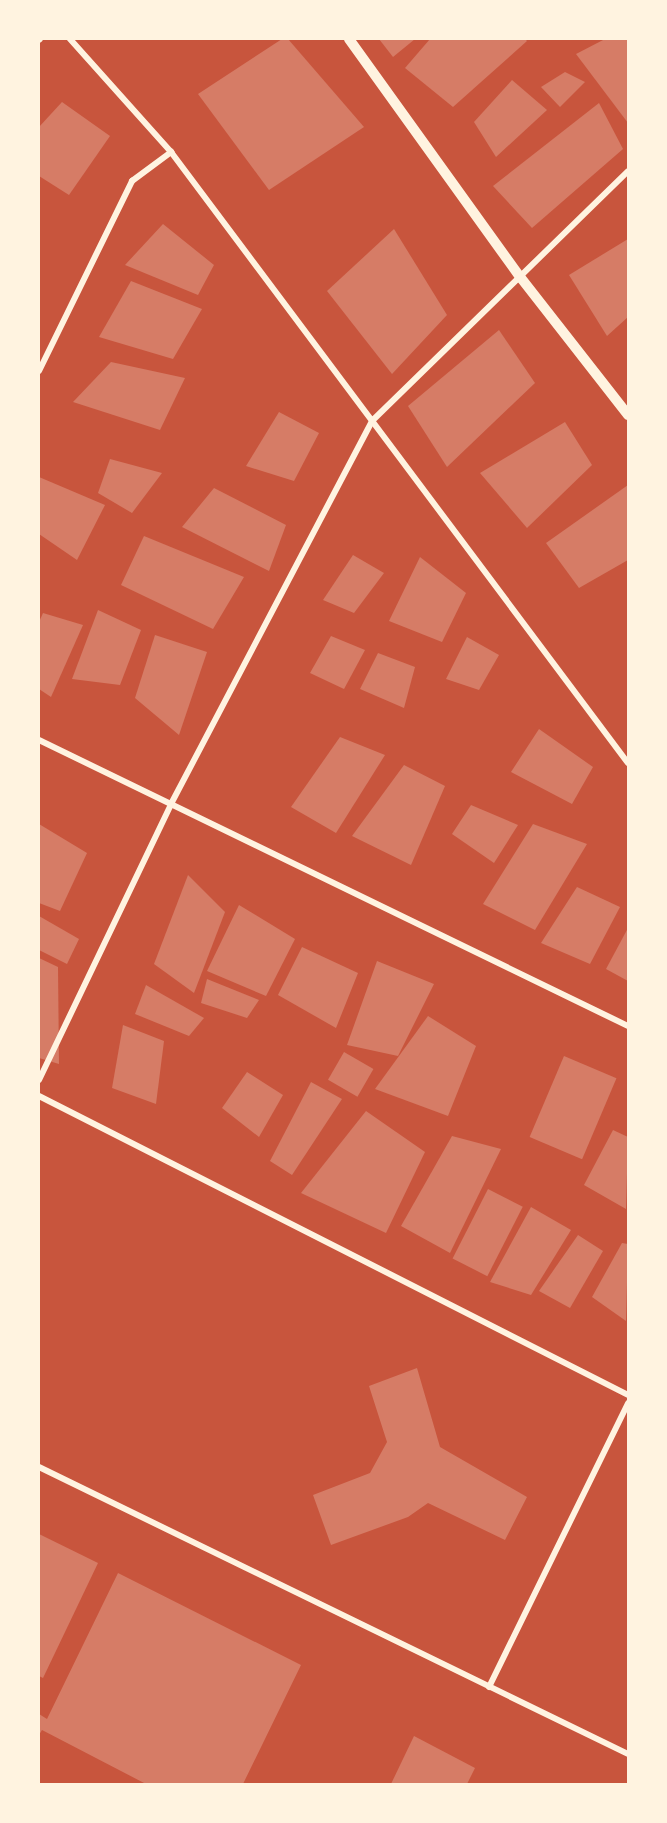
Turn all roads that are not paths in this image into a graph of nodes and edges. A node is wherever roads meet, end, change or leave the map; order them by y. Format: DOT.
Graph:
graph roads {
  1 [pos="70,39"];
  2 [pos="349,39"];
  3 [pos="171,152"];
  4 [pos="628,171"];
  5 [pos="521,278"];
  6 [pos="39,371"];
  7 [pos="628,415"];
  8 [pos="373,420"];
  9 [pos="39,740"];
  10 [pos="628,763"];
  11 [pos="171,804"];
  12 [pos="628,1026"];
  13 [pos="39,1080"];
  14 [pos="39,1096"];
  15 [pos="628,1395"];
  16 [pos="628,1403"];
  17 [pos="39,1467"];
  18 [pos="489,1687"];
  19 [pos="628,1754"];
  1 -- 3 [label="street"];
  2 -- 5 [label="street"];
  3 -- 6 [label="street"];
  3 -- 8 [label="street"];
  4 -- 5 [label="street"];
  5 -- 7 [label="street"];
  5 -- 8 [label="street"];
  8 -- 10 [label="street"];
  8 -- 11 [label="street"];
  9 -- 11 [label="street"];
  11 -- 12 [label="street"];
  11 -- 13 [label="street"];
  14 -- 15 [label="street"];
  16 -- 18 [label="street"];
  17 -- 18 [label="street"];
  18 -- 19 [label="street"];
}
